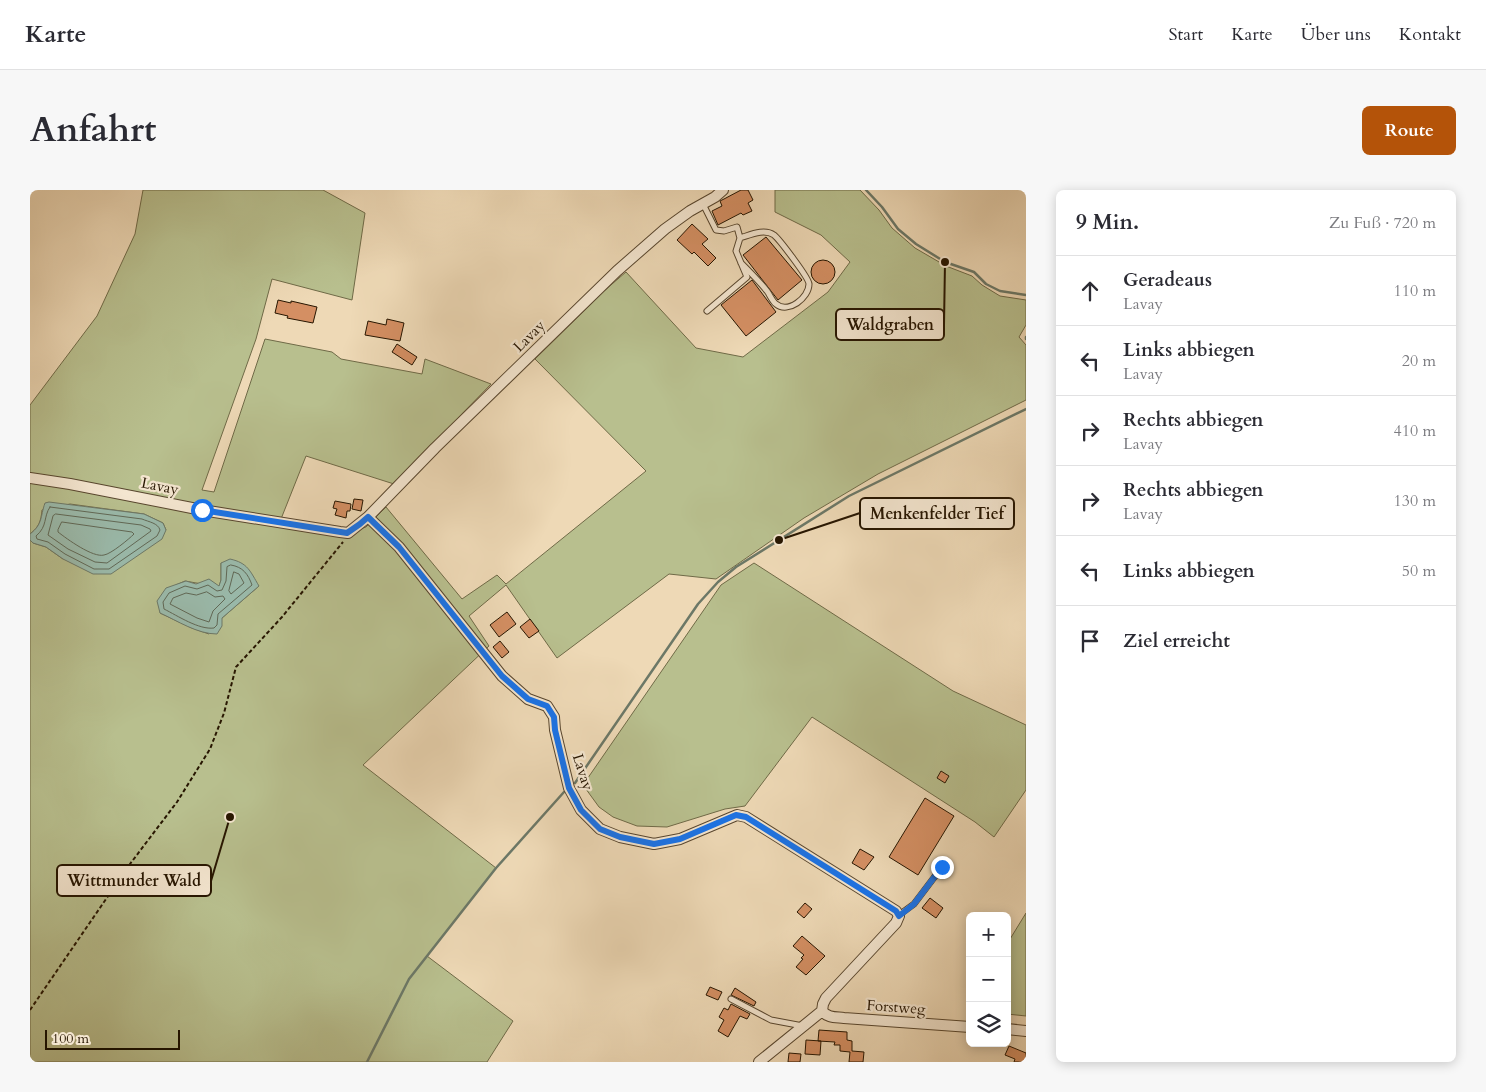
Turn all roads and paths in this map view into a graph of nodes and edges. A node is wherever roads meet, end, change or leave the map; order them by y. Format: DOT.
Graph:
graph roads {
  1 [pos="723,190"];
  2 [pos="703,204"];
  3 [pos="740,238"];
  4 [pos="741,263"];
  5 [pos="707,311"];
  6 [pos="30,478"];
  7 [pos="368,517"];
  8 [pos="348,533"];
  9 [pos="942,867"];
  10 [pos="899,916"];
  11 [pos="731,1000"];
  12 [pos="30,1010"];
  13 [pos="822,1010"];
  14 [pos="803,1026"];
  15 [pos="966,1027"];
  16 [pos="1011,1030"];
  17 [pos="1026,1031"];
  18 [pos="759,1062"];
  1 -- 2 [label="street, Lavay"];
  2 -- 3 [label="lane"];
  2 -- 7 [label="street, Lavay"];
  3 -- 4 [label="lane"];
  3 -- 4 [label="lane"];
  4 -- 5 [label="lane"];
  6 -- 8 [label="street, Lavay"];
  7 -- 8 [label="street, Lavay"];
  7 -- 10 [label="street, Lavay"];
  8 -- 12 [label="path"];
  9 -- 10 [label="lane"];
  10 -- 13 [label="street"];
  11 -- 14 [label="lane"];
  13 -- 14 [label="street"];
  13 -- 15 [label="street, Forstweg"];
  14 -- 18 [label="street"];
  16 -- 17 [label="street"];
}
